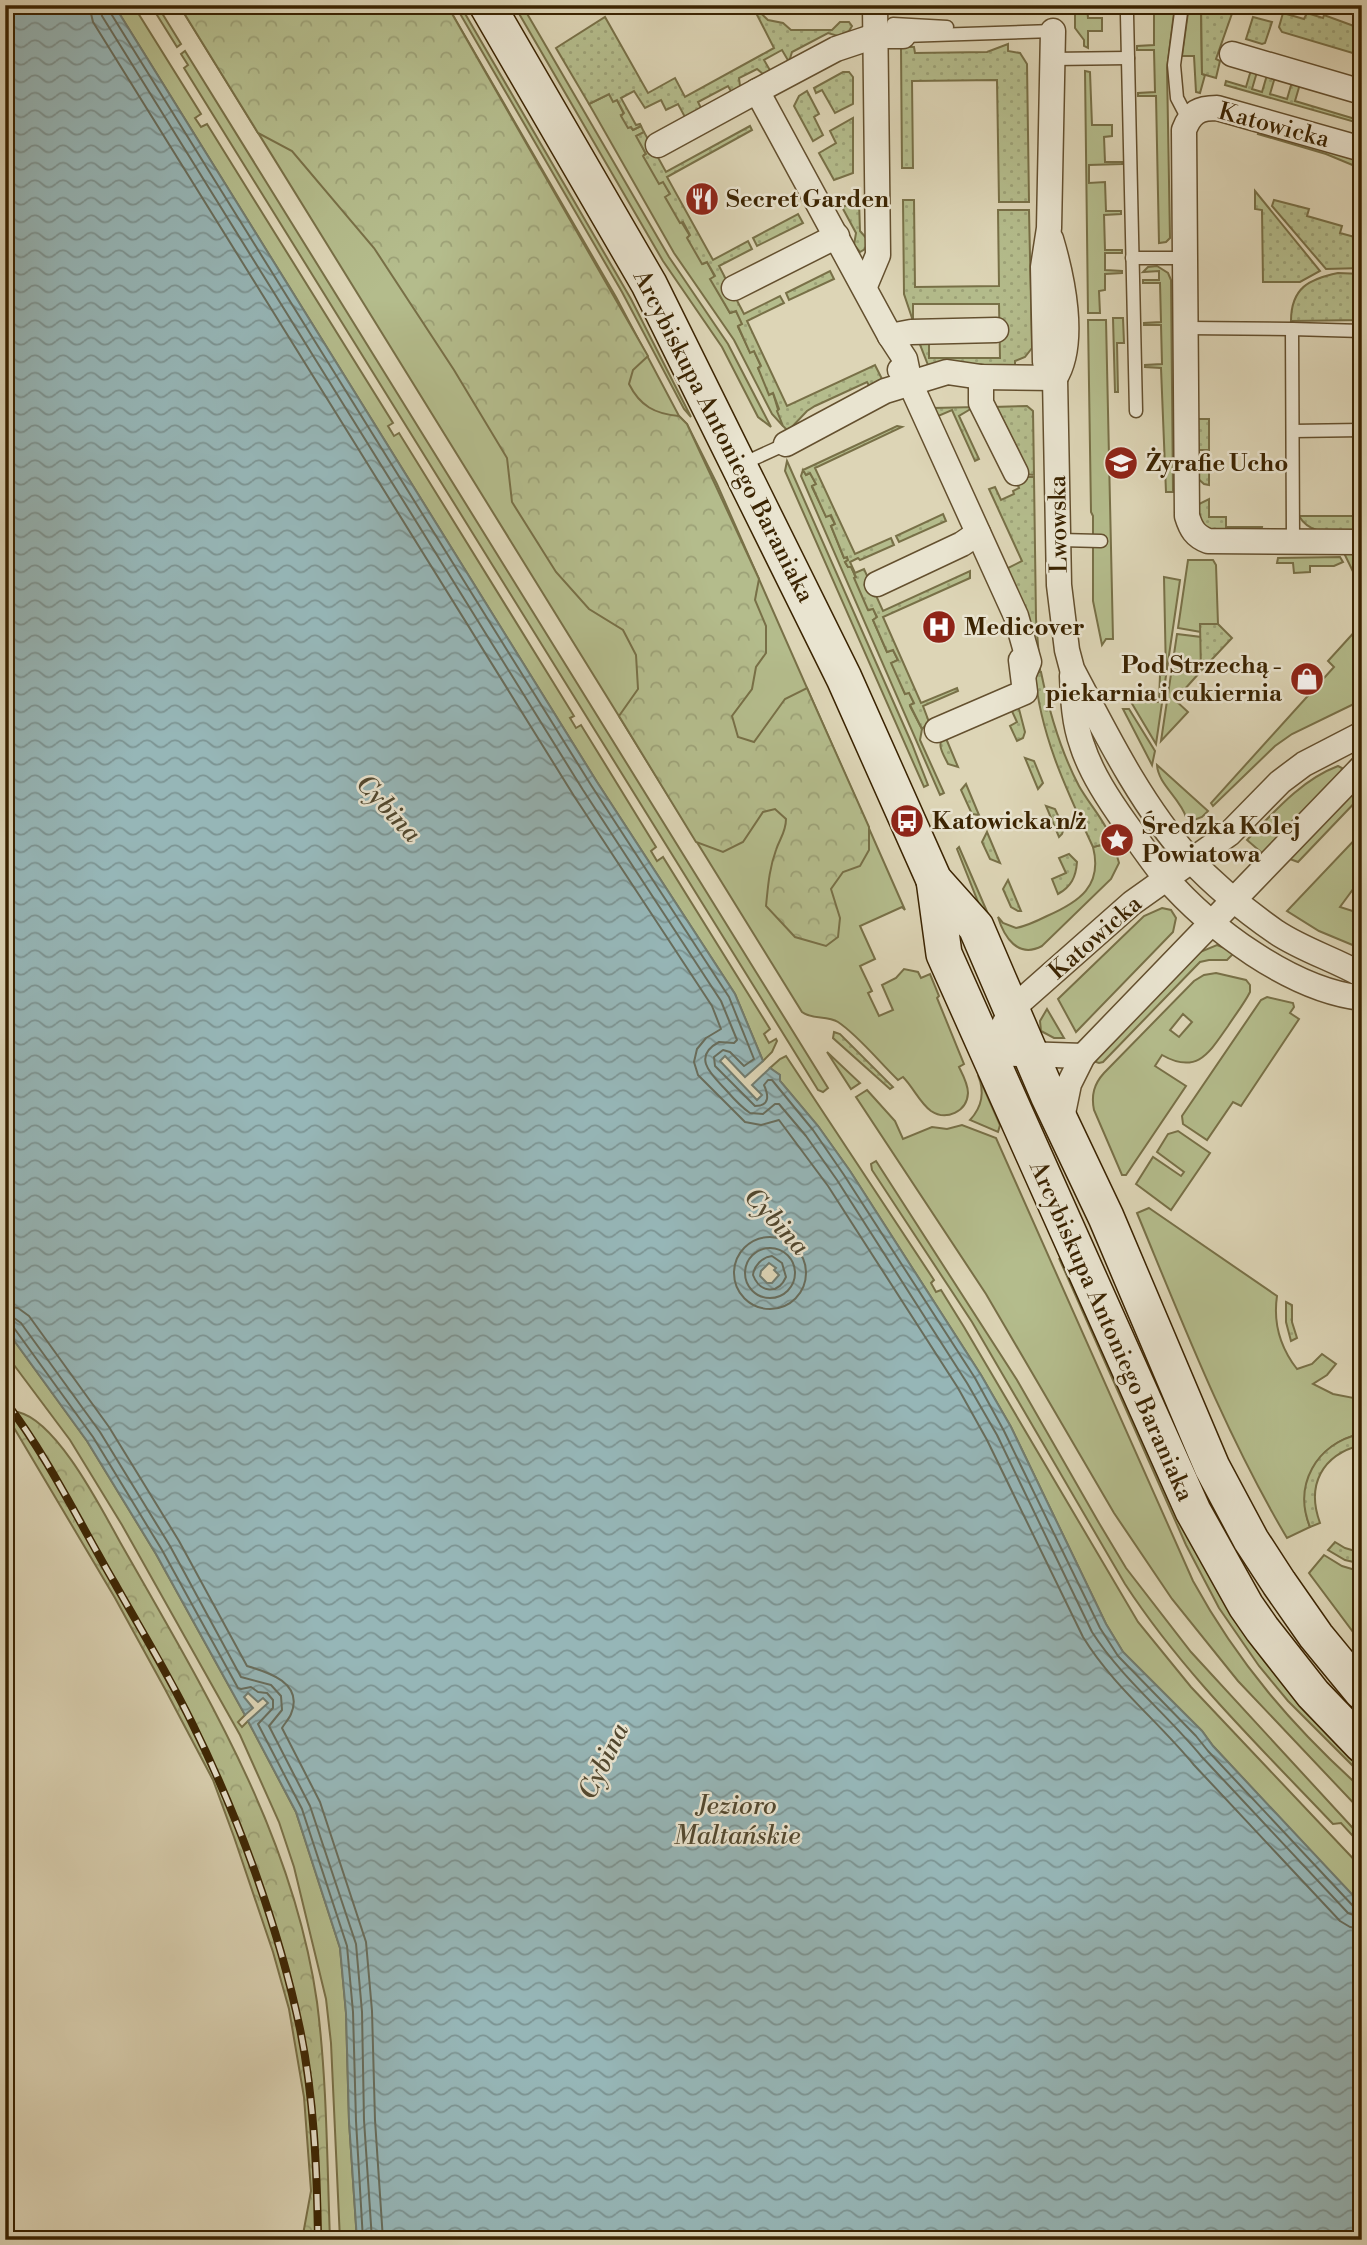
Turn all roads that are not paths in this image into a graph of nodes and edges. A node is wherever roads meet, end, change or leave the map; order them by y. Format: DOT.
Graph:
graph roads {
  1 [pos="487,5"];
  2 [pos="1182,5"];
  3 [pos="1127,15"];
  4 [pos="884,25"];
  5 [pos="1053,31"];
  6 [pos="1232,54"];
  7 [pos="1128,58"];
  8 [pos="1052,59"];
  9 [pos="757,91"];
  10 [pos="1362,92"];
  11 [pos="1188,119"];
  12 [pos="658,145"];
  13 [pos="1362,149"];
  14 [pos="837,236"];
  15 [pos="1132,258"];
  16 [pos="1185,258"];
  17 [pos="864,286"];
  18 [pos="734,288"];
  19 [pos="1186,328"];
  20 [pos="1292,328"];
  21 [pos="996,330"];
  22 [pos="1362,331"];
  23 [pos="890,336"];
  24 [pos="981,377"];
  25 [pos="1055,378"];
  26 [pos="902,392"];
  27 [pos="1136,411"];
  28 [pos="1362,430"];
  29 [pos="1293,431"];
  30 [pos="786,444"];
  31 [pos="740,466"];
  32 [pos="1016,474"];
  33 [pos="978,533"];
  34 [pos="1059,540"];
  35 [pos="1101,541"];
  36 [pos="1293,542"];
  37 [pos="1362,542"];
  38 [pos="877,584"];
  39 [pos="1072,669"];
  40 [pos="937,730"];
  41 [pos="1362,734"];
  42 [pos="1362,767"];
  43 [pos="1191,859"];
  44 [pos="1165,877"];
  45 [pos="934,880"];
  46 [pos="1235,900"];
  47 [pos="1212,923"];
  48 [pos="1362,975"];
  49 [pos="1362,998"];
  50 [pos="1012,1009"];
  51 [pos="989,1053"];
  52 [pos="1032,1056"];
  53 [pos="1083,1056"];
  54 [pos="1061,1123"];
  55 [pos="1362,1692"];
  56 [pos="1362,1745"];
  1 -- 31 [label="street, Arcybiskupa Antoniego Baraniaka"];
  2 -- 11 [label="lane"];
  3 -- 7 [label="lane"];
  4 -- 5 [label="lane"];
  4 -- 9 [label="street"];
  4 -- 17 [label="street"];
  5 -- 8 [label="street, Lwowska"];
  6 -- 10 [label="street"];
  7 -- 8 [label="lane"];
  7 -- 15 [label="lane"];
  8 -- 25 [label="street, Lwowska"];
  9 -- 12 [label="street"];
  9 -- 14 [label="street"];
  11 -- 13 [label="street, Katowicka"];
  11 -- 16 [label="street"];
  14 -- 17 [label="street"];
  14 -- 18 [label="street"];
  15 -- 16 [label="lane"];
  15 -- 27 [label="lane"];
  16 -- 19 [label="street"];
  17 -- 23 [label="street"];
  19 -- 20 [label="lane"];
  19 -- 36 [label="street"];
  20 -- 22 [label="lane"];
  20 -- 29 [label="lane"];
  21 -- 23 [label="street"];
  23 -- 26 [label="street"];
  24 -- 25 [label="street"];
  24 -- 26 [label="street"];
  24 -- 32 [label="street, Lwowska"];
  25 -- 34 [label="street, Lwowska"];
  26 -- 30 [label="street"];
  26 -- 33 [label="street"];
  28 -- 29 [label="lane"];
  29 -- 36 [label="lane"];
  30 -- 31 [label="lane"];
  31 -- 45 [label="street, Arcybiskupa Antoniego Baraniaka"];
  33 -- 38 [label="street"];
  33 -- 40 [label="street"];
  34 -- 35 [label="lane"];
  34 -- 39 [label="street, Lwowska"];
  36 -- 37 [label="street"];
  39 -- 43 [label="street, Lwowska"];
  39 -- 44 [label="street, Lwowska"];
  41 -- 43 [label="street, Katowicka"];
  42 -- 46 [label="street"];
  43 -- 44 [label="street, Katowicka"];
  43 -- 46 [label="street, Lwowska"];
  44 -- 47 [label="street, Lwowska"];
  44 -- 50 [label="street, Katowicka"];
  45 -- 50 [label="street, Arcybiskupa Antoniego Baraniaka"];
  45 -- 51 [label="street, Arcybiskupa Antoniego Baraniaka"];
  46 -- 47 [label="street"];
  46 -- 48 [label="street, Lwowska"];
  47 -- 49 [label="street, Lwowska"];
  47 -- 53 [label="street"];
  50 -- 51 [label="street, Katowicka"];
  50 -- 52 [label="street, Arcybiskupa Antoniego Baraniaka"];
  51 -- 52 [label="street"];
  51 -- 56 [label="street, Arcybiskupa Antoniego Baraniaka"];
  52 -- 53 [label="street"];
  52 -- 54 [label="street, Arcybiskupa Antoniego Baraniaka"];
  53 -- 54 [label="street"];
  54 -- 55 [label="street, Arcybiskupa Antoniego Baraniaka"];
}
